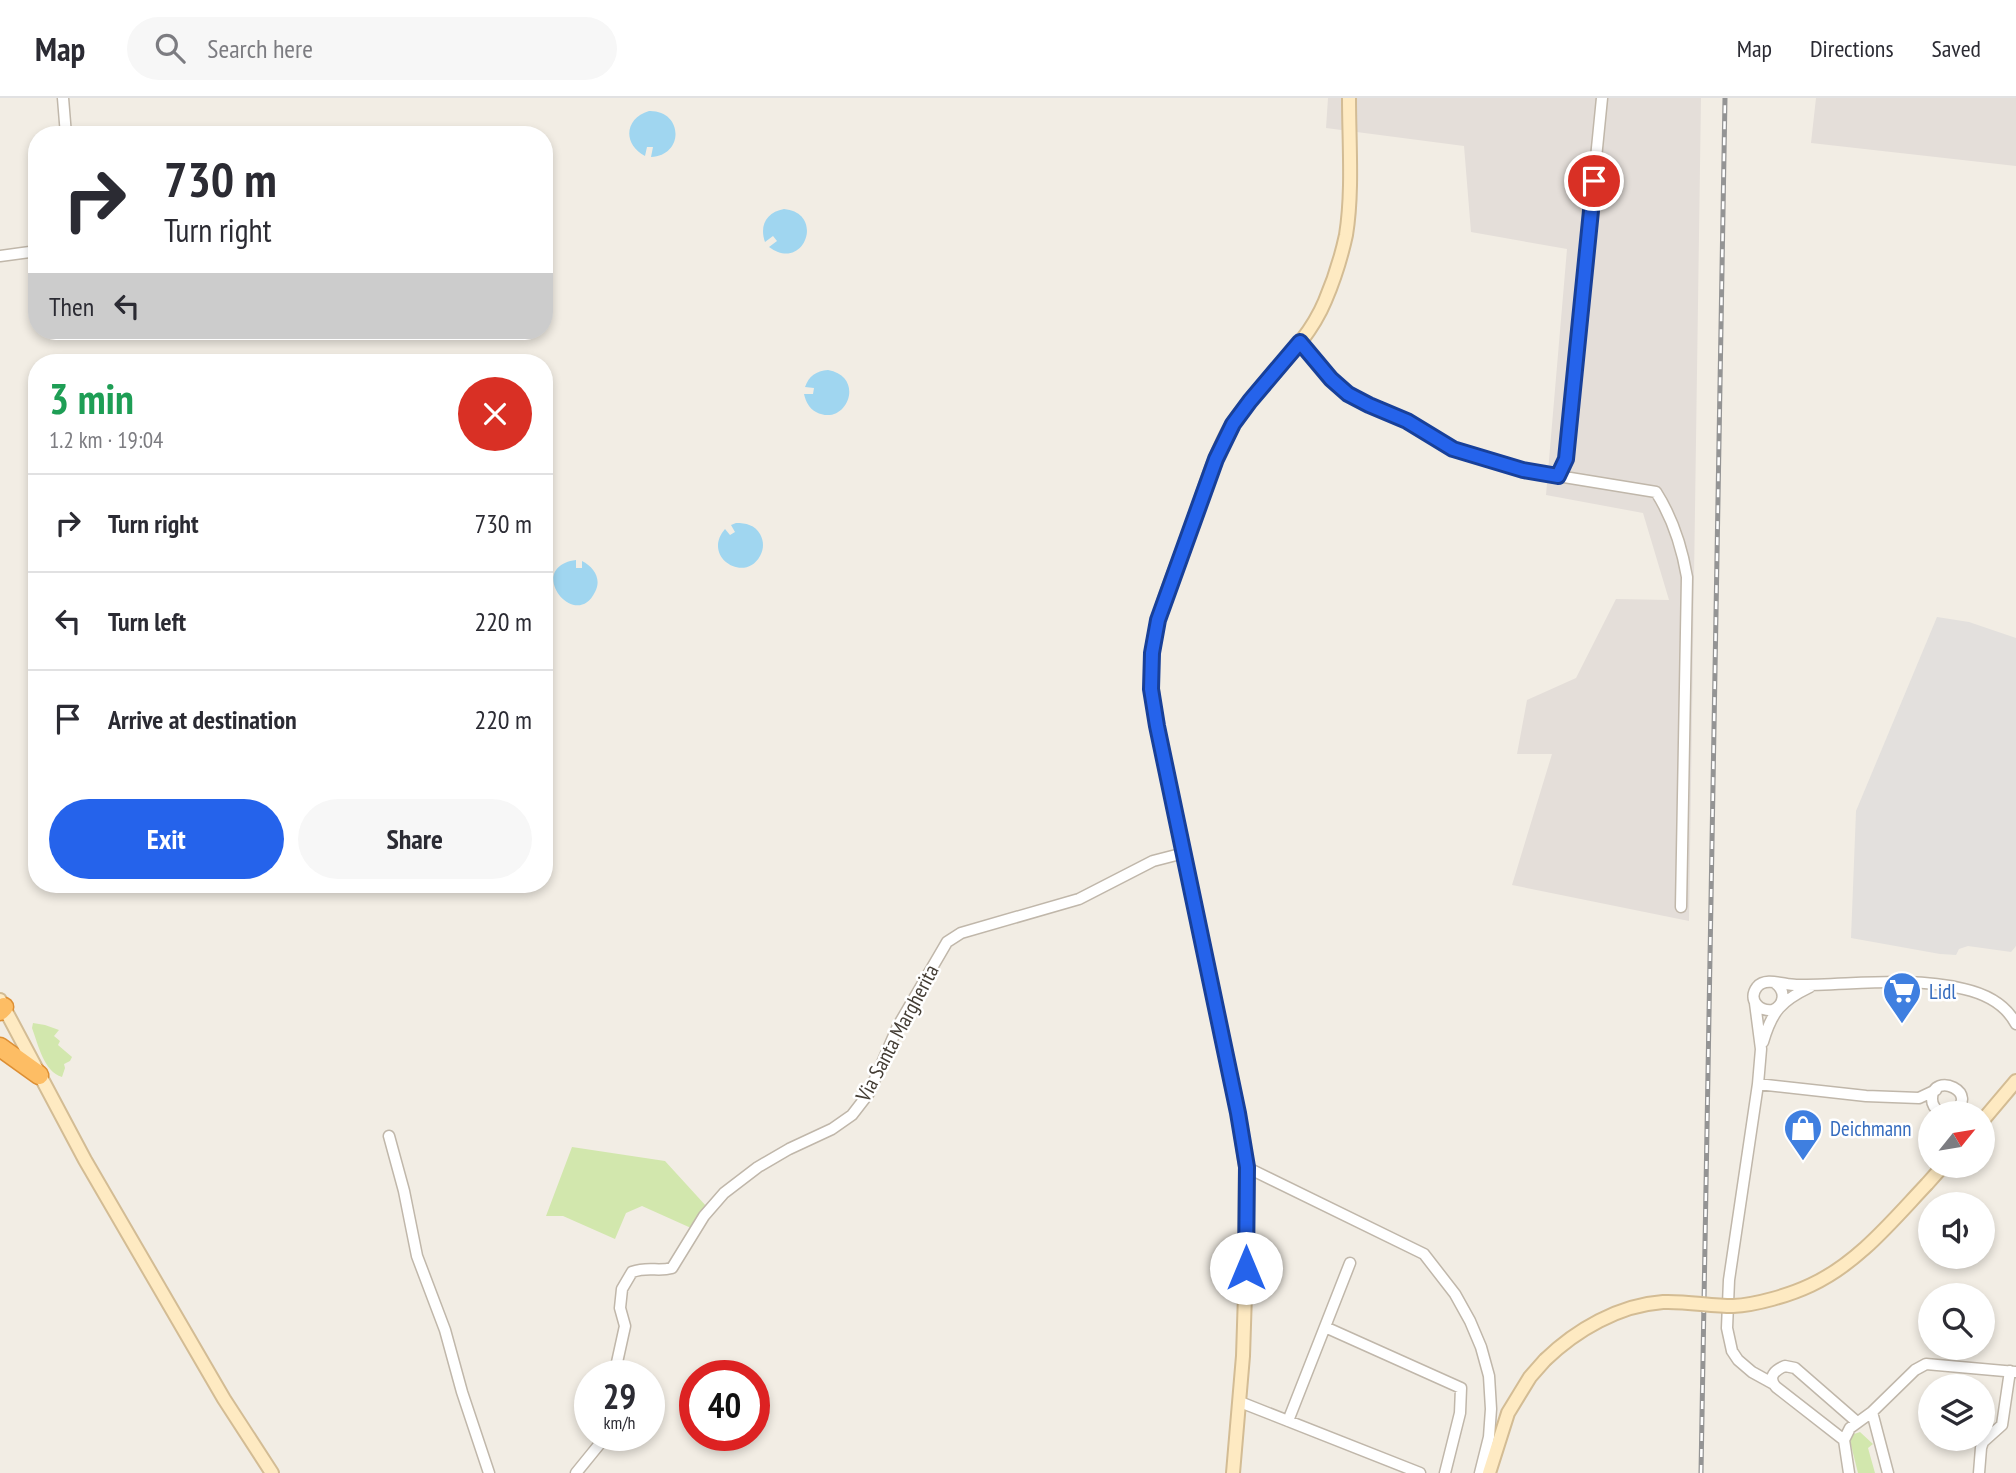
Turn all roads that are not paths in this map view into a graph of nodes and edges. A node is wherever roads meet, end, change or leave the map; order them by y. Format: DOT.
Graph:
graph roads {
  1 [pos="62,98"];
  2 [pos="1349,98"];
  3 [pos="1602,98"];
  4 [pos="65,126"];
  5 [pos="28,252"];
  6 [pos="0,256"];
  7 [pos="1300,342"];
  8 [pos="1558,476"];
  9 [pos="1184,853"];
  10 [pos="1681,907"];
  11 [pos="1775,983"];
  12 [pos="1815,984"];
  13 [pos="1755,1003"];
  14 [pos="1,1006"];
  15 [pos="1777,1008"];
  16 [pos="2015,1022"];
  17 [pos="0,1047"];
  18 [pos="1760,1049"];
  19 [pos="39,1075"];
  20 [pos="2016,1081"];
  21 [pos="1758,1084"];
  22 [pos="1936,1090"];
  23 [pos="1919,1098"];
  24 [pos="1926,1101"];
  25 [pos="1934,1101"];
  26 [pos="1961,1101"];
  27 [pos="1995,1105"];
  28 [pos="389,1136"];
  29 [pos="1247,1167"];
  30 [pos="1932,1178"];
  31 [pos="1350,1263"];
  32 [pos="1325,1327"];
  33 [pos="618,1360"];
  34 [pos="2013,1371"];
  35 [pos="1772,1383"];
  36 [pos="1240,1402"];
  37 [pos="1872,1412"];
  38 [pos="1289,1421"];
  39 [pos="1857,1422"];
  40 [pos="1844,1440"];
  41 [pos="594,1451"];
  42 [pos="272,1473"];
  43 [pos="489,1473"];
  44 [pos="576,1473"];
  45 [pos="1233,1473"];
  46 [pos="1420,1473"];
  47 [pos="1445,1473"];
  48 [pos="1480,1473"];
  49 [pos="1489,1473"];
  50 [pos="1849,1473"];
  51 [pos="1888,1473"];
  52 [pos="1979,1473"];
  1 -- 4 [label="street"];
  2 -- 7 [label="street"];
  3 -- 8 [label="street"];
  5 -- 6 [label="street"];
  7 -- 8 [label="street"];
  7 -- 9 [label="street"];
  8 -- 10 [label="street"];
  9 -- 29 [label="street"];
  9 -- 33 [label="street, Via Santa Margherita"];
  11 -- 12 [label="street"];
  11 -- 13 [label="street"];
  11 -- 15 [label="street"];
  12 -- 15 [label="street"];
  12 -- 16 [label="street"];
  13 -- 15 [label="street"];
  13 -- 18 [label="street"];
  14 -- 19 [label="street"];
  15 -- 18 [label="street"];
  17 -- 19 [label="highway"];
  18 -- 21 [label="street"];
  19 -- 42 [label="street"];
  20 -- 27 [label="street"];
  21 -- 23 [label="street"];
  21 -- 35 [label="street"];
  22 -- 23 [label="street"];
  22 -- 25 [label="street"];
  22 -- 26 [label="street"];
  23 -- 24 [label="street"];
  28 -- 43 [label="street"];
  29 -- 36 [label="street"];
  29 -- 48 [label="street"];
  30 -- 49 [label="street, bridge"];
  31 -- 32 [label="street"];
  32 -- 38 [label="street"];
  32 -- 47 [label="street"];
  34 -- 37 [label="street"];
  34 -- 52 [label="street"];
  35 -- 39 [label="street"];
  35 -- 40 [label="street"];
  36 -- 38 [label="street"];
  36 -- 45 [label="street"];
  37 -- 39 [label="street"];
  37 -- 51 [label="street"];
  38 -- 46 [label="street"];
  39 -- 40 [label="street"];
  40 -- 50 [label="street"];
  41 -- 44 [label="street"];
}
